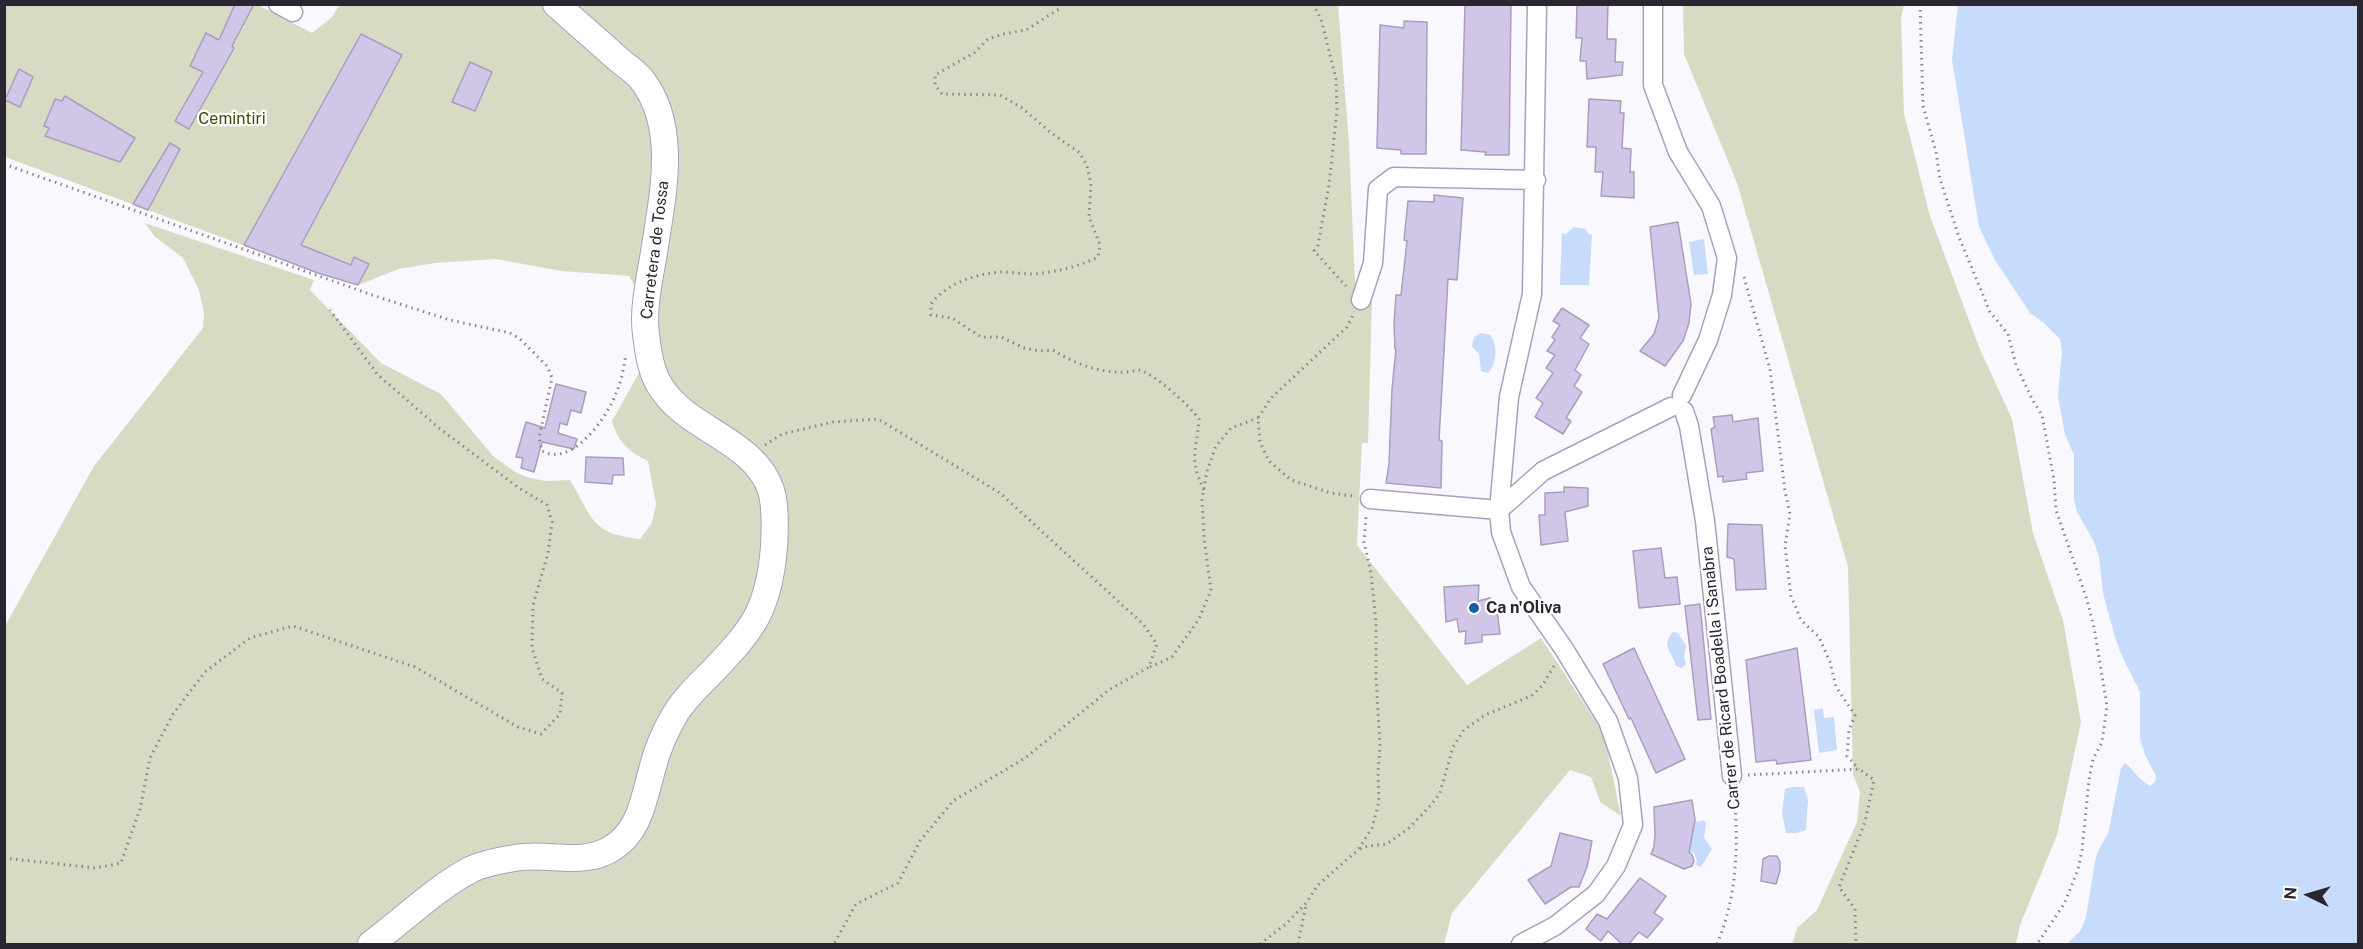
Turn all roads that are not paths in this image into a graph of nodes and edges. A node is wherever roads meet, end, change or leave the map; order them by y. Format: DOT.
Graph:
graph roads {
  1 [pos="556,4"];
  2 [pos="1537,4"];
  3 [pos="1653,4"];
  4 [pos="1536,180"];
  5 [pos="1360,300"];
  6 [pos="1679,404"];
  7 [pos="1370,499"];
  8 [pos="1499,510"];
  9 [pos="1732,776"];
  10 [pos="371,945"];
  11 [pos="1521,945"];
  1 -- 10 [label="main road, Carretera de Tossa"];
  2 -- 4 [label="street"];
  3 -- 6 [label="street"];
  4 -- 5 [label="street"];
  4 -- 8 [label="street"];
  6 -- 8 [label="street"];
  6 -- 9 [label="street, Carrer de Ricard Boadella i Sanabra"];
  7 -- 8 [label="street"];
  8 -- 11 [label="street"];
}
